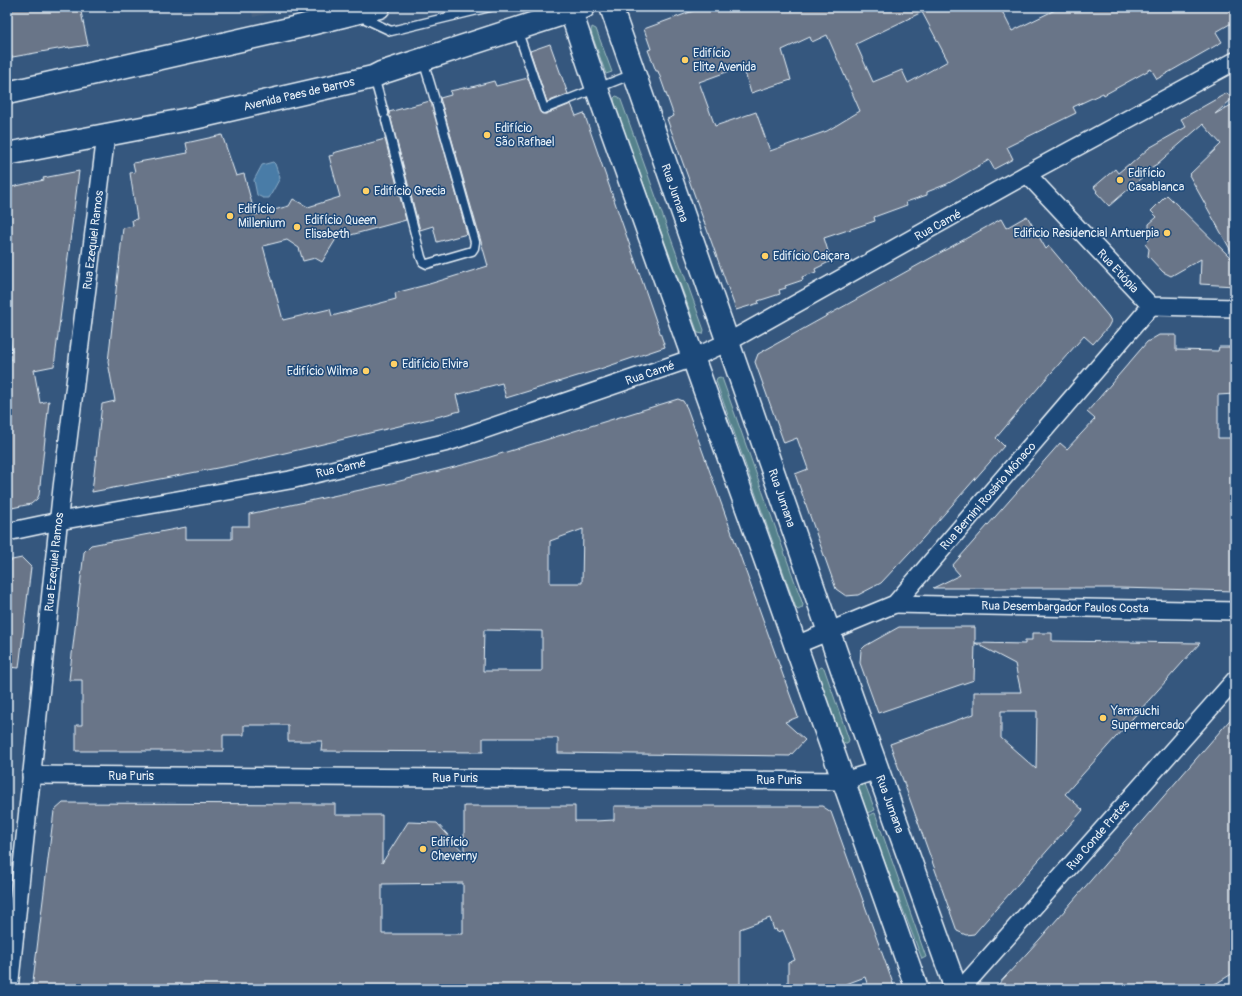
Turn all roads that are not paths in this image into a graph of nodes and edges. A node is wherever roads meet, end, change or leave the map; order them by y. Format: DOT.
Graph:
graph roads {
  1 [pos="379,7"];
  2 [pos="490,7"];
  3 [pos="610,7"];
  4 [pos="576,9"];
  5 [pos="353,14"];
  6 [pos="517,29"];
  7 [pos="423,59"];
  8 [pos="1235,60"];
  9 [pos="634,74"];
  10 [pos="373,77"];
  11 [pos="597,89"];
  12 [pos="7,93"];
  13 [pos="106,135"];
  14 [pos="7,154"];
  15 [pos="1027,174"];
  16 [pos="1151,306"];
  17 [pos="1235,308"];
  18 [pos="728,342"];
  19 [pos="693,358"];
  20 [pos="59,521"];
  21 [pos="7,532"];
  22 [pos="895,604"];
  23 [pos="1235,611"];
  24 [pos="829,632"];
  25 [pos="796,646"];
  26 [pos="1235,680"];
  27 [pos="878,770"];
  28 [pos="31,775"];
  29 [pos="844,781"];
  30 [pos="9,989"];
  31 [pos="918,989"];
  32 [pos="956,989"];
  33 [pos="961,989"];
  1 -- 5 [label="main road"];
  2 -- 5 [label="lane"];
  3 -- 9 [label="main road, Rua Jumana"];
  4 -- 6 [label="main road, Avenida Paes de Barros"];
  4 -- 11 [label="main road"];
  5 -- 12 [label="main road"];
  6 -- 7 [label="main road, Avenida Paes de Barros"];
  6 -- 11 [label="lane"];
  7 -- 10 [label="main road, Avenida Paes de Barros"];
  7 -- 10 [label="lane"];
  8 -- 15 [label="street, Rua Camé"];
  9 -- 11 [label="lane"];
  9 -- 18 [label="main road, Rua Jumana"];
  10 -- 13 [label="main road, Avenida Paes de Barros"];
  11 -- 19 [label="main road"];
  13 -- 14 [label="main road, Avenida Paes de Barros"];
  13 -- 20 [label="street, Rua Ezequiel Ramos"];
  15 -- 16 [label="street, Rua Etiópia"];
  15 -- 18 [label="street, Rua Camé"];
  16 -- 17 [label="street"];
  16 -- 22 [label="street, Rua Bernini Rosário Mônaco"];
  18 -- 19 [label="street, Rua Camé"];
  18 -- 24 [label="main road, Rua Jumana"];
  19 -- 20 [label="street, Rua Camé"];
  19 -- 25 [label="main road"];
  20 -- 21 [label="street, Rua Camé"];
  20 -- 28 [label="street, Rua Ezequiel Ramos"];
  22 -- 23 [label="street, Rua Desembargador Paulos Costa"];
  22 -- 24 [label="street, Rua Bernini Rosário Mônaco"];
  24 -- 25 [label="street, Rua Bernini Rosário Mônaco"];
  24 -- 27 [label="main road, Rua Jumana"];
  25 -- 29 [label="main road"];
  26 -- 33 [label="street, Rua Conde Prates"];
  27 -- 29 [label="street, Rua Puris"];
  27 -- 32 [label="main road, Rua Jumana"];
  28 -- 29 [label="street, Rua Puris"];
  28 -- 30 [label="street, Rua Ezequiel Ramos"];
  29 -- 31 [label="main road"];
}
